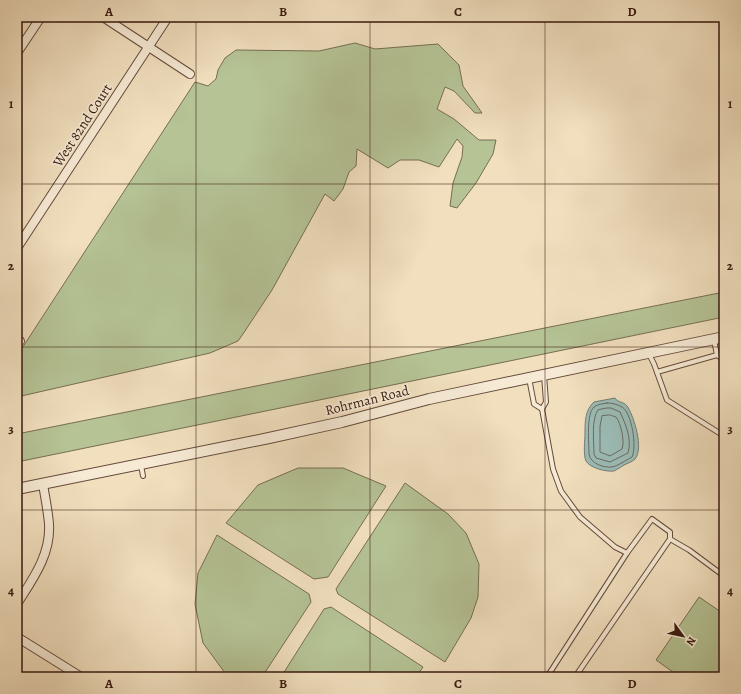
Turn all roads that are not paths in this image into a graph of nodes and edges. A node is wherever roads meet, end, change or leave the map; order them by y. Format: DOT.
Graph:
graph roads {
  1 [pos="41,17"];
  2 [pos="103,17"];
  3 [pos="168,17"];
  4 [pos="148,47"];
  5 [pos="17,53"];
  6 [pos="190,74"];
  7 [pos="17,248"];
  8 [pos="719,338"];
  9 [pos="648,353"];
  10 [pos="717,355"];
  11 [pos="724,360"];
  12 [pos="657,372"];
  13 [pos="544,375"];
  14 [pos="529,378"];
  15 [pos="542,409"];
  16 [pos="724,436"];
  17 [pos="141,465"];
  18 [pos="143,476"];
  19 [pos="43,484"];
  20 [pos="17,489"];
  21 [pos="670,538"];
  22 [pos="627,553"];
  23 [pos="724,576"];
  24 [pos="17,604"];
  25 [pos="17,637"];
  26 [pos="81,677"];
  27 [pos="547,677"];
  28 [pos="575,677"];
  1 -- 5 [label="street"];
  2 -- 4 [label="street"];
  3 -- 4 [label="street, West 82nd Court"];
  4 -- 6 [label="street"];
  4 -- 7 [label="street, West 82nd Court"];
  8 -- 9 [label="street, Rohrman Road"];
  8 -- 10 [label="lane"];
  9 -- 12 [label="lane"];
  9 -- 13 [label="street, Rohrman Road"];
  10 -- 11 [label="lane"];
  10 -- 12 [label="lane"];
  12 -- 16 [label="lane"];
  13 -- 14 [label="street, Rohrman Road"];
  13 -- 15 [label="lane"];
  14 -- 15 [label="lane"];
  14 -- 17 [label="street, Rohrman Road"];
  15 -- 22 [label="lane"];
  17 -- 18 [label="lane"];
  17 -- 19 [label="street, Rohrman Road"];
  19 -- 20 [label="street, Rohrman Road"];
  19 -- 24 [label="street"];
  21 -- 22 [label="lane"];
  21 -- 23 [label="lane"];
  21 -- 28 [label="lane"];
  22 -- 27 [label="lane"];
  25 -- 26 [label="street"];
}
